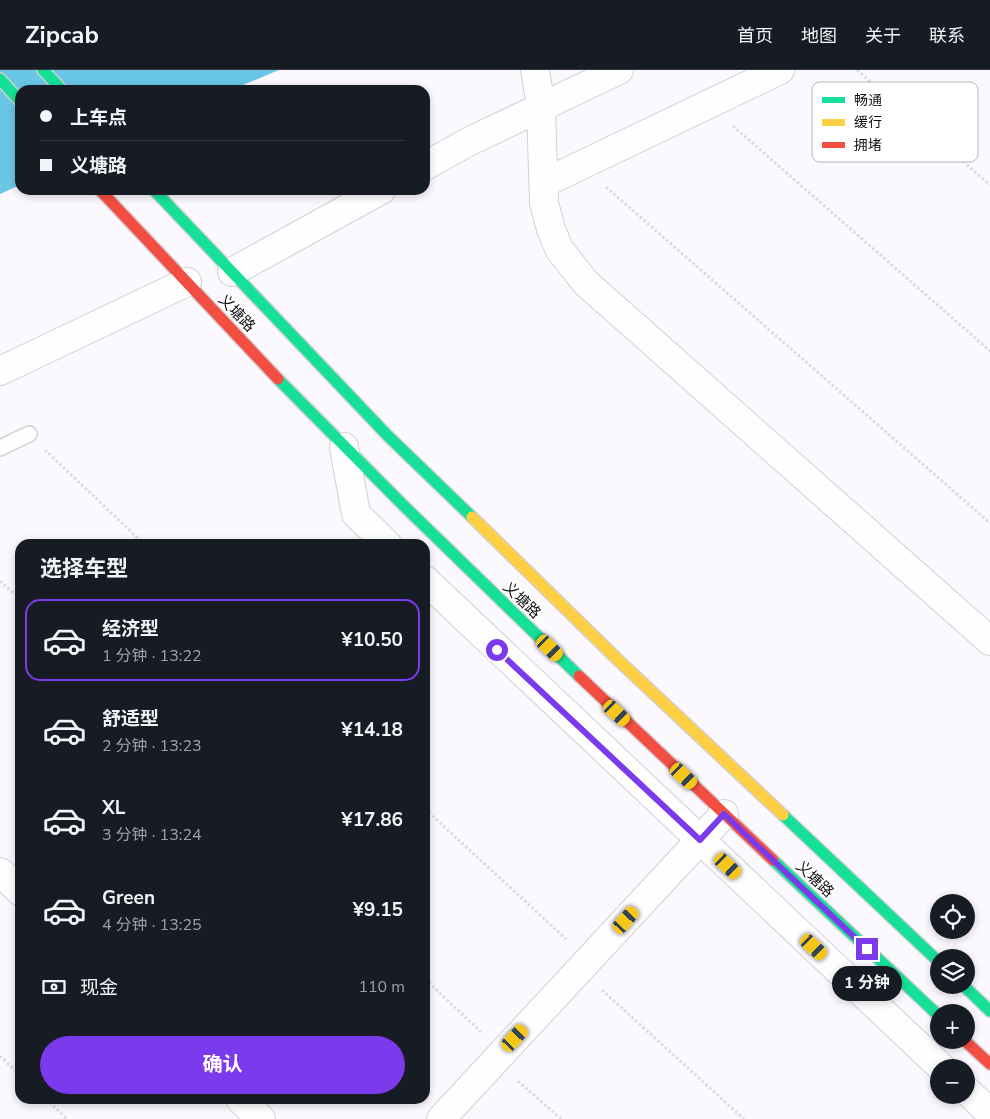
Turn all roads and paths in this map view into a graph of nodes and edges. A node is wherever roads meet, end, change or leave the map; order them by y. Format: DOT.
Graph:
graph roads {
  1 [pos="43,70"];
  2 [pos="535,70"];
  3 [pos="618,70"];
  4 [pos="780,70"];
  5 [pos="857,70"];
  6 [pos="0,79"];
  7 [pos="871,82"];
  8 [pos="57,85"];
  9 [pos="15,96"];
  10 [pos="708,104"];
  11 [pos="541,107"];
  12 [pos="963,162"];
  13 [pos="430,163"];
  14 [pos="581,165"];
  15 [pos="544,183"];
  16 [pos="990,185"];
  17 [pos="105,195"];
  18 [pos="159,195"];
  19 [pos="372,195"];
  20 [pos="232,272"];
  21 [pos="187,282"];
  22 [pos="990,351"];
  23 [pos="0,371"];
  24 [pos="29,434"];
  25 [pos="344,447"];
  26 [pos="0,448"];
  27 [pos="990,522"];
  28 [pos="139,539"];
  29 [pos="382,539"];
  30 [pos="0,580"];
  31 [pos="430,585"];
  32 [pos="15,594"];
  33 [pos="990,641"];
  34 [pos="430,814"];
  35 [pos="724,814"];
  36 [pos="700,840"];
  37 [pos="0,872"];
  38 [pos="15,886"];
  39 [pos="930,954"];
  40 [pos="584,965"];
  41 [pos="430,984"];
  42 [pos="972,994"];
  43 [pos="930,1008"];
  44 [pos="990,1011"];
  45 [pos="974,1049"];
  46 [pos="0,1056"];
  47 [pos="499,1056"];
  48 [pos="932,1059"];
  49 [pos="990,1064"];
  50 [pos="15,1070"];
  51 [pos="975,1099"];
  52 [pos="51,1104"];
  53 [pos="245,1104"];
  54 [pos="990,1113"];
  55 [pos="67,1119"];
  56 [pos="261,1119"];
  57 [pos="441,1119"];
  58 [pos="561,1119"];
  59 [pos="744,1119"];
  1 -- 8 [label="main road"];
  2 -- 11 [label="street"];
  3 -- 11 [label="street"];
  4 -- 10 [label="street"];
  5 -- 7 [label="path"];
  6 -- 9 [label="main road"];
  10 -- 14 [label="street"];
  10 -- 22 [label="path"];
  11 -- 13 [label="street"];
  11 -- 15 [label="street"];
  12 -- 16 [label="path"];
  14 -- 15 [label="street"];
  14 -- 27 [label="path"];
  15 -- 33 [label="street"];
  17 -- 21 [label="main road, 义塘路"];
  18 -- 20 [label="main road, 义塘路"];
  19 -- 20 [label="street"];
  20 -- 39 [label="main road, 义塘路"];
  21 -- 23 [label="street"];
  21 -- 25 [label="main road, 义塘路"];
  24 -- 26 [label="lane"];
  24 -- 28 [label="path"];
  25 -- 29 [label="street"];
  25 -- 35 [label="main road, 义塘路"];
  30 -- 32 [label="path"];
  31 -- 36 [label="street"];
  34 -- 40 [label="path"];
  35 -- 36 [label="street"];
  35 -- 43 [label="main road, 义塘路"];
  36 -- 40 [label="street"];
  36 -- 48 [label="street"];
  37 -- 38 [label="street"];
  40 -- 47 [label="street"];
  40 -- 59 [label="path"];
  41 -- 47 [label="path"];
  42 -- 44 [label="main road"];
  45 -- 49 [label="main road"];
  46 -- 50 [label="path"];
  47 -- 57 [label="street"];
  47 -- 58 [label="path"];
  51 -- 54 [label="street"];
  52 -- 55 [label="path"];
  53 -- 56 [label="street"];
}
